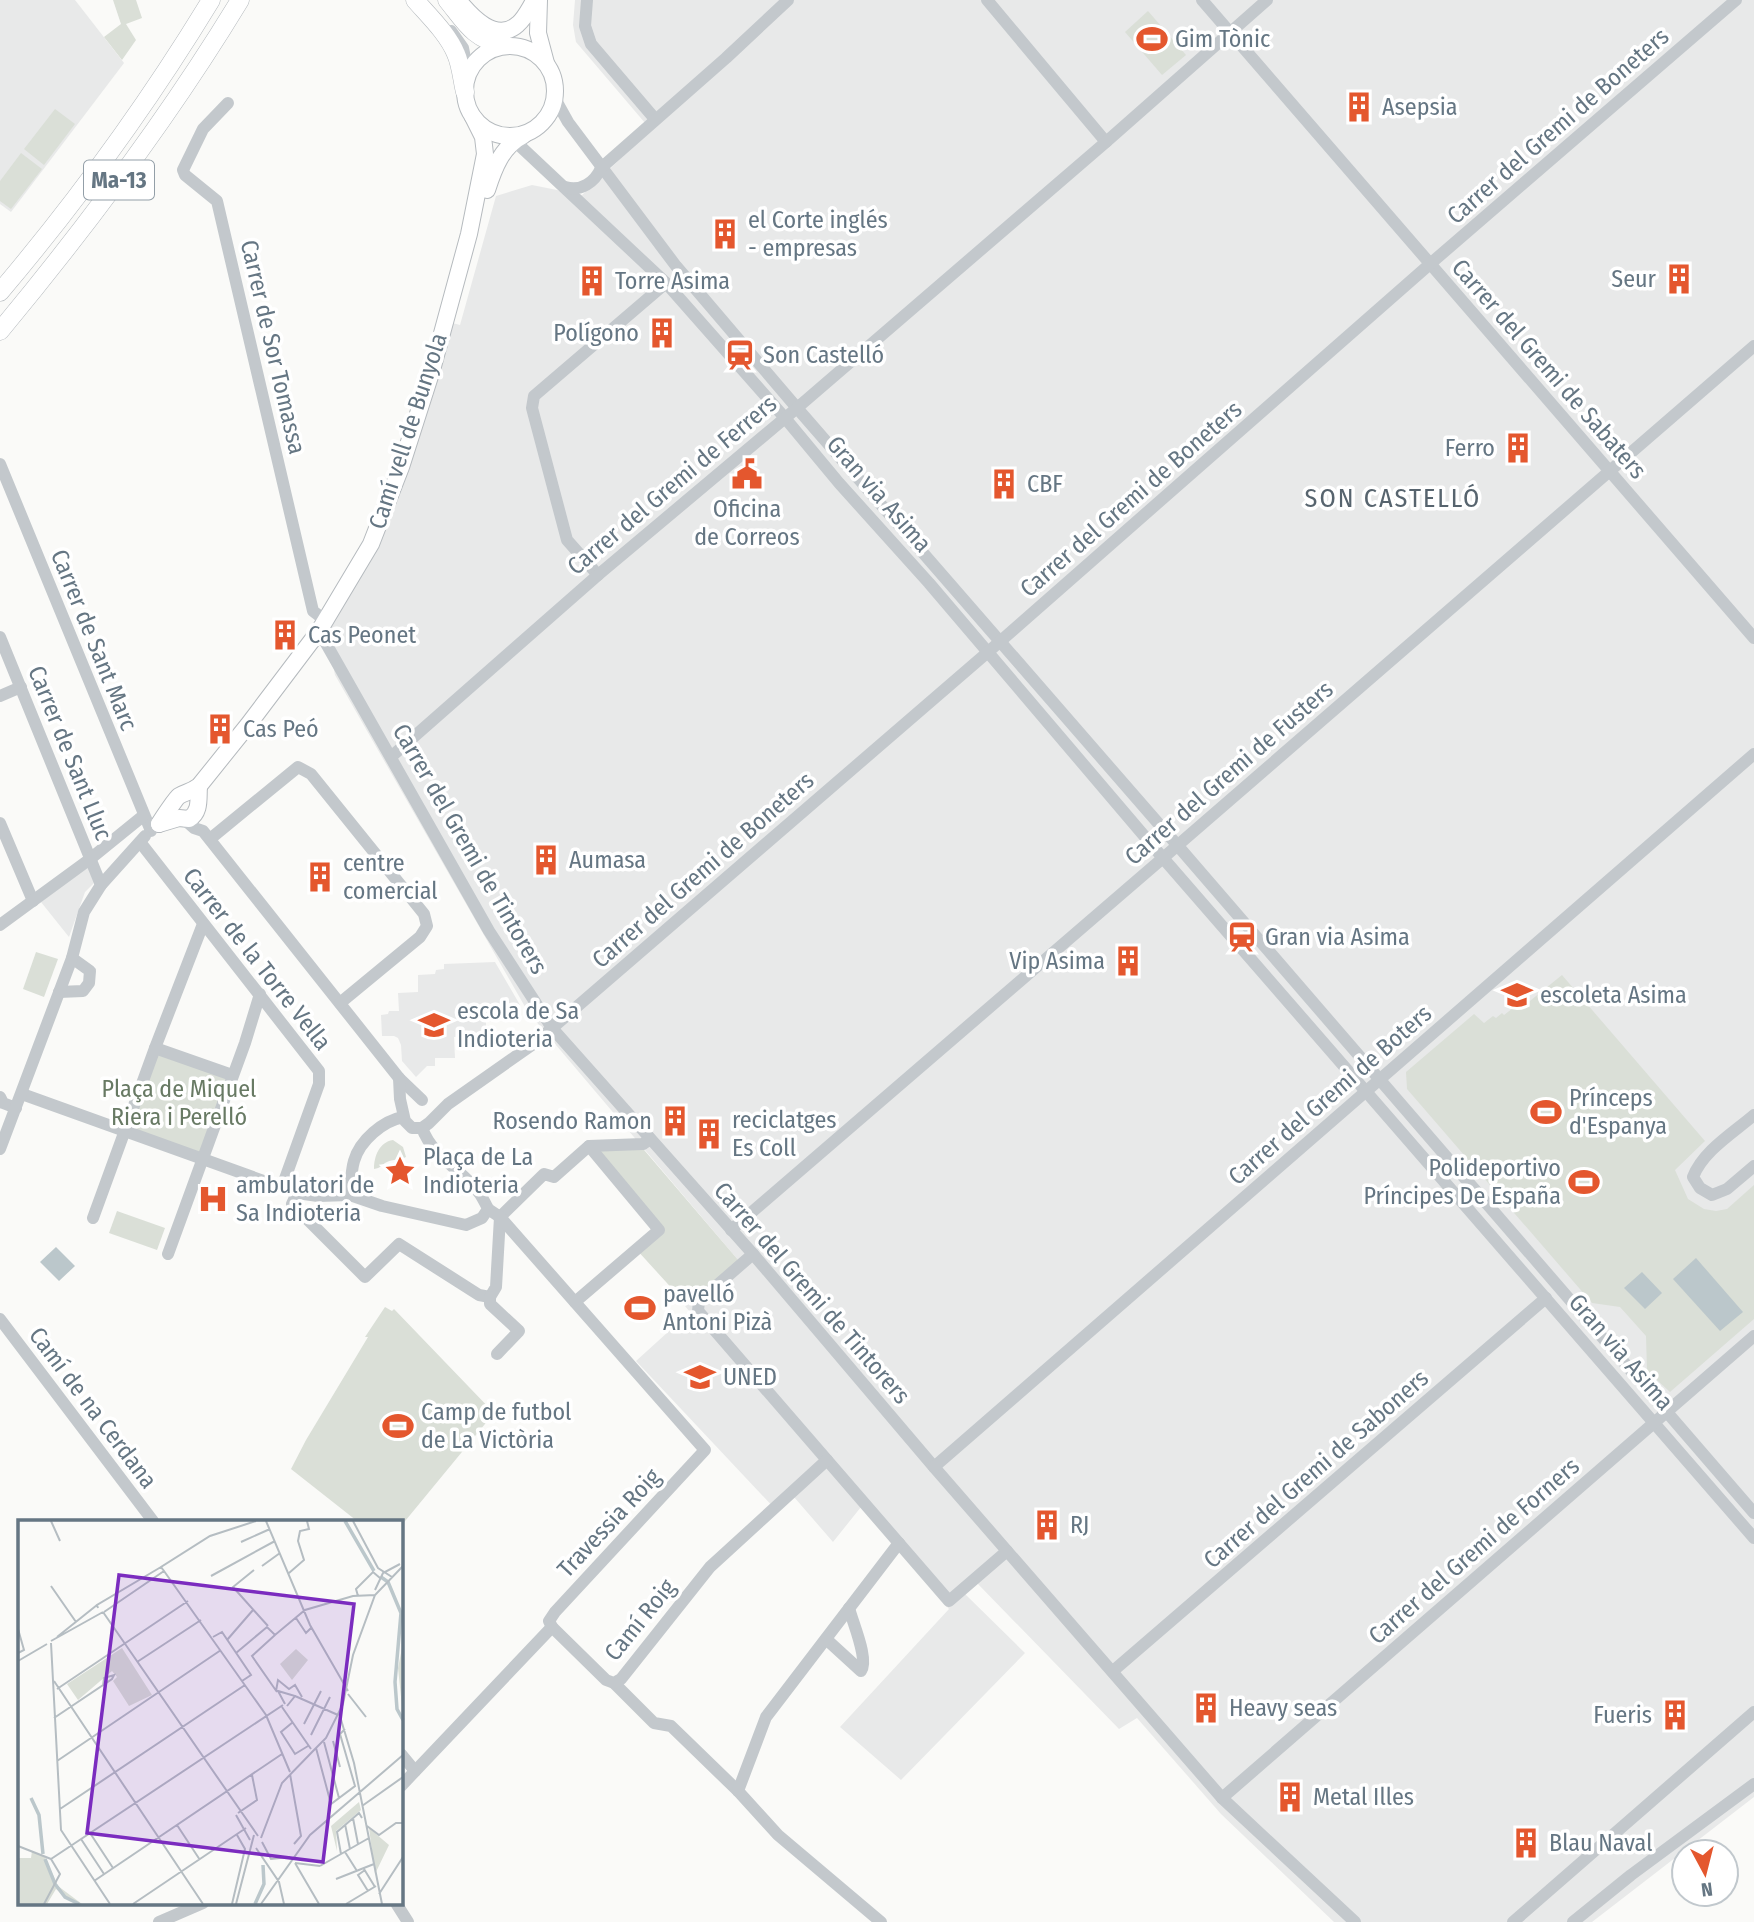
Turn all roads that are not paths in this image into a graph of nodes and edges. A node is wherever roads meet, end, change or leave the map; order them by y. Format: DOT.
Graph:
graph roads {
  1 [pos="211,0"];
  2 [pos="240,0"];
  3 [pos="254,0"];
  4 [pos="415,0"];
  5 [pos="427,0"];
  6 [pos="447,0"];
  7 [pos="457,0"];
  8 [pos="536,0"];
  9 [pos="587,0"];
  10 [pos="788,0"];
  11 [pos="987,0"];
  12 [pos="1202,0"];
  13 [pos="1267,0"];
  14 [pos="1732,1"];
  15 [pos="228,21"];
  16 [pos="1230,32"];
  17 [pos="502,47"];
  18 [pos="548,67"];
  19 [pos="466,85"];
  20 [pos="555,93"];
  21 [pos="228,103"];
  22 [pos="473,117"];
  23 [pos="655,119"];
  24 [pos="513,137"];
  25 [pos="1106,142"];
  26 [pos="601,168"];
  27 [pos="565,187"];
  28 [pos="469,234"];
  29 [pos="1430,264"];
  30 [pos="666,283"];
  31 [pos="0,292"];
  32 [pos="0,331"];
  33 [pos="1754,346"];
  34 [pos="797,408"];
  35 [pos="785,418"];
  36 [pos="0,464"];
  37 [pos="1609,471"];
  38 [pos="598,575"];
  39 [pos="322,626"];
  40 [pos="0,637"];
  41 [pos="1754,638"];
  42 [pos="999,642"];
  43 [pos="988,652"];
  44 [pos="21,687"];
  45 [pos="0,696"];
  46 [pos="1754,754"];
  47 [pos="391,757"];
  48 [pos="195,798"];
  49 [pos="179,815"];
  50 [pos="144,816"];
  51 [pos="0,823"];
  52 [pos="155,828"];
  53 [pos="206,835"];
  54 [pos="140,842"];
  55 [pos="1178,846"];
  56 [pos="1163,858"];
  57 [pos="90,859"];
  58 [pos="101,885"];
  59 [pos="33,901"];
  60 [pos="203,924"];
  61 [pos="0,925"];
  62 [pos="72,958"];
  63 [pos="59,992"];
  64 [pos="260,994"];
  65 [pos="340,1003"];
  66 [pos="552,1028"];
  67 [pos="155,1048"];
  68 [pos="232,1075"];
  69 [pos="399,1078"];
  70 [pos="1378,1080"];
  71 [pos="1366,1090"];
  72 [pos="22,1094"];
  73 [pos="0,1097"];
  74 [pos="424,1101"];
  75 [pos="448,1104"];
  76 [pos="16,1108"];
  77 [pos="403,1114"];
  78 [pos="1754,1115"];
  79 [pos="427,1124"];
  80 [pos="125,1130"];
  81 [pos="650,1139"];
  82 [pos="589,1146"];
  83 [pos="0,1149"];
  84 [pos="203,1158"];
  85 [pos="1754,1166"];
  86 [pos="282,1187"];
  87 [pos="297,1193"];
  88 [pos="350,1195"];
  89 [pos="488,1209"];
  90 [pos="500,1217"];
  91 [pos="93,1218"];
  92 [pos="731,1230"];
  93 [pos="167,1254"];
  94 [pos="753,1254"];
  95 [pos="490,1297"];
  96 [pos="1546,1298"];
  97 [pos="575,1302"];
  98 [pos="0,1319"];
  99 [pos="1754,1335"];
  100 [pos="497,1354"];
  101 [pos="1666,1412"];
  102 [pos="1654,1421"];
  103 [pos="827,1460"];
  104 [pos="934,1467"];
  105 [pos="1754,1513"];
  106 [pos="152,1520"];
  107 [pos="1754,1538"];
  108 [pos="899,1543"];
  109 [pos="1007,1551"];
  110 [pos="849,1608"];
  111 [pos="552,1627"];
  112 [pos="825,1639"];
  113 [pos="1113,1671"];
  114 [pos="614,1682"];
  115 [pos="1754,1712"];
  116 [pos="402,1755"];
  117 [pos="415,1771"];
  118 [pos="1754,1784"];
  119 [pos="402,1785"];
  120 [pos="738,1791"];
  121 [pos="1222,1798"];
  122 [pos="200,1904"];
  123 [pos="397,1904"];
  124 [pos="159,1922"];
  125 [pos="408,1922"];
  126 [pos="881,1922"];
  127 [pos="1355,1922"];
  128 [pos="1513,1922"];
  129 [pos="1573,1922"];
  1 -- 31 [label="highway, Ma-13"];
  2 -- 15 [label="highway, Ma-13"];
  3 -- 15 [label="highway"];
  4 -- 19 [label="highway"];
  5 -- 19 [label="street"];
  6 -- 17 [label="highway"];
  7 -- 8 [label="main road"];
  8 -- 17 [label="main road"];
  8 -- 18 [label="main road"];
  9 -- 23 [label="street"];
  10 -- 23 [label="street"];
  11 -- 25 [label="street"];
  12 -- 16 [label="street, Carrer del Gremi de Sabaters"];
  13 -- 16 [label="street, Carrer del Gremi de Ferrers"];
  14 -- 29 [label="street, Carrer del Gremi de Boneters"];
  15 -- 32 [label="highway, Ma-13"];
  16 -- 25 [label="street, Carrer del Gremi de Ferrers"];
  16 -- 29 [label="street, Carrer del Gremi de Sabaters"];
  17 -- 18 [label="main road"];
  17 -- 19 [label="main road"];
  18 -- 20 [label="main road"];
  19 -- 22 [label="main road"];
  20 -- 24 [label="main road"];
  20 -- 26 [label="street, Gran via Asima"];
  21 -- 39 [label="street, Carrer de Sor Tomassa"];
  22 -- 24 [label="main road"];
  22 -- 28 [label="main road"];
  23 -- 26 [label="street"];
  24 -- 27 [label="street, Gran via Asima"];
  24 -- 28 [label="main road"];
  25 -- 34 [label="street, Carrer del Gremi de Ferrers"];
  26 -- 27 [label="street"];
  26 -- 34 [label="street, Gran via Asima"];
  27 -- 30 [label="street, Gran via Asima"];
  28 -- 39 [label="main road, Camí vell de Bunyola"];
  29 -- 37 [label="street, Carrer del Gremi de Sabaters"];
  29 -- 42 [label="street, Carrer del Gremi de Boneters"];
  30 -- 35 [label="street, Gran via Asima"];
  30 -- 38 [label="street"];
  33 -- 37 [label="street, Carrer del Gremi de Fusters"];
  34 -- 35 [label="street, Carrer del Gremi de Ferrers"];
  34 -- 42 [label="street, Gran via Asima"];
  35 -- 38 [label="street, Carrer del Gremi de Ferrers"];
  35 -- 43 [label="street, Gran via Asima"];
  36 -- 50 [label="street, Carrer de Sant Marc"];
  37 -- 41 [label="street, Carrer del Gremi de Sabaters"];
  37 -- 55 [label="street, Carrer del Gremi de Fusters"];
  38 -- 47 [label="street, Carrer del Gremi de Ferrers"];
  39 -- 47 [label="street, Carrer del Gremi de Tintorers"];
  39 -- 48 [label="main road, Camí vell de Bunyola"];
  40 -- 44 [label="street, Carrer de Sant Lluc"];
  42 -- 43 [label="street, Carrer del Gremi de Boneters"];
  42 -- 55 [label="street, Gran via Asima"];
  43 -- 56 [label="street, Gran via Asima"];
  43 -- 66 [label="street, Carrer del Gremi de Boneters"];
  44 -- 45 [label="street"];
  44 -- 57 [label="street, Carrer de Sant Lluc"];
  46 -- 70 [label="street, Carrer del Gremi de Boters"];
  47 -- 66 [label="street, Carrer del Gremi de Tintorers"];
  48 -- 49 [label="main road"];
  48 -- 49 [label="main road"];
  48 -- 53 [label="street"];
  49 -- 52 [label="main road"];
  49 -- 53 [label="street"];
  50 -- 52 [label="street, Carrer de Sant Marc"];
  50 -- 57 [label="street"];
  51 -- 59 [label="street"];
  52 -- 54 [label="street"];
  53 -- 65 [label="street"];
  53 -- 65 [label="street"];
  54 -- 58 [label="street"];
  54 -- 60 [label="street, Carrer de la Torre Vella"];
  55 -- 56 [label="street, Carrer del Gremi de Fusters"];
  55 -- 70 [label="street, Gran via Asima"];
  56 -- 71 [label="street, Gran via Asima"];
  56 -- 92 [label="street, Carrer del Gremi de Fusters"];
  57 -- 58 [label="street, Carrer de Sant Lluc"];
  57 -- 59 [label="street"];
  58 -- 62 [label="street"];
  59 -- 61 [label="street"];
  60 -- 64 [label="street, Carrer de la Torre Vella"];
  60 -- 67 [label="street"];
  62 -- 63 [label="street"];
  62 -- 63 [label="street"];
  63 -- 72 [label="street"];
  64 -- 68 [label="street"];
  64 -- 86 [label="street, Carrer de la Torre Vella"];
  65 -- 69 [label="street"];
  66 -- 75 [label="street, Carrer del Gremi de Boneters"];
  66 -- 81 [label="street, Carrer del Gremi de Tintorers"];
  67 -- 68 [label="street"];
  67 -- 80 [label="street"];
  68 -- 84 [label="street"];
  69 -- 74 [label="street"];
  69 -- 77 [label="street"];
  70 -- 71 [label="street, Carrer del Gremi de Boters"];
  70 -- 101 [label="street, Gran via Asima"];
  71 -- 96 [label="street, Gran via Asima"];
  71 -- 104 [label="street, Carrer del Gremi de Boters"];
  72 -- 76 [label="street"];
  72 -- 80 [label="street"];
  73 -- 76 [label="street"];
  74 -- 75 [label="street"];
  74 -- 77 [label="street"];
  74 -- 79 [label="street"];
  75 -- 79 [label="street"];
  76 -- 83 [label="street"];
  77 -- 79 [label="street"];
  77 -- 88 [label="street"];
  78 -- 85 [label="street"];
  79 -- 89 [label="street"];
  80 -- 84 [label="street"];
  80 -- 91 [label="street"];
  81 -- 82 [label="street"];
  81 -- 92 [label="street, Carrer del Gremi de Tintorers"];
  82 -- 90 [label="street"];
  82 -- 97 [label="street"];
  84 -- 86 [label="street"];
  84 -- 93 [label="street"];
  86 -- 87 [label="street"];
  87 -- 88 [label="street"];
  87 -- 95 [label="street"];
  88 -- 89 [label="street"];
  89 -- 90 [label="street"];
  90 -- 95 [label="street"];
  90 -- 97 [label="street"];
  92 -- 94 [label="street, Carrer del Gremi de Tintorers"];
  94 -- 103 [label="street"];
  94 -- 104 [label="street, Carrer del Gremi de Tintorers"];
  95 -- 100 [label="street"];
  96 -- 102 [label="street, Gran via Asima"];
  96 -- 113 [label="street, Carrer del Gremi de Saboners"];
  97 -- 111 [label="street, Travessia Roig"];
  98 -- 106 [label="street, Camí de na Cerdana"];
  99 -- 101 [label="street, Carrer del Gremi de Forners"];
  101 -- 102 [label="street, Carrer del Gremi de Forners"];
  101 -- 105 [label="street, Gran via Asima"];
  102 -- 107 [label="street, Gran via Asima"];
  102 -- 121 [label="street, Carrer del Gremi de Forners"];
  103 -- 108 [label="street"];
  103 -- 114 [label="street, Camí Roig"];
  104 -- 109 [label="street, Carrer del Gremi de Tintorers"];
  108 -- 109 [label="street"];
  108 -- 110 [label="street"];
  109 -- 113 [label="street, Carrer del Gremi de Tintorers"];
  110 -- 112 [label="street"];
  110 -- 112 [label="street"];
  111 -- 114 [label="street, Camí Roig"];
  111 -- 117 [label="street"];
  112 -- 120 [label="street"];
  113 -- 121 [label="street, Carrer del Gremi de Tintorers"];
  114 -- 120 [label="street"];
  115 -- 128 [label="street"];
  116 -- 117 [label="street"];
  117 -- 119 [label="street"];
  118 -- 129 [label="street"];
  120 -- 126 [label="street"];
  121 -- 127 [label="street, Carrer del Gremi de Tintorers"];
  122 -- 124 [label="street"];
  123 -- 125 [label="street"];
}
